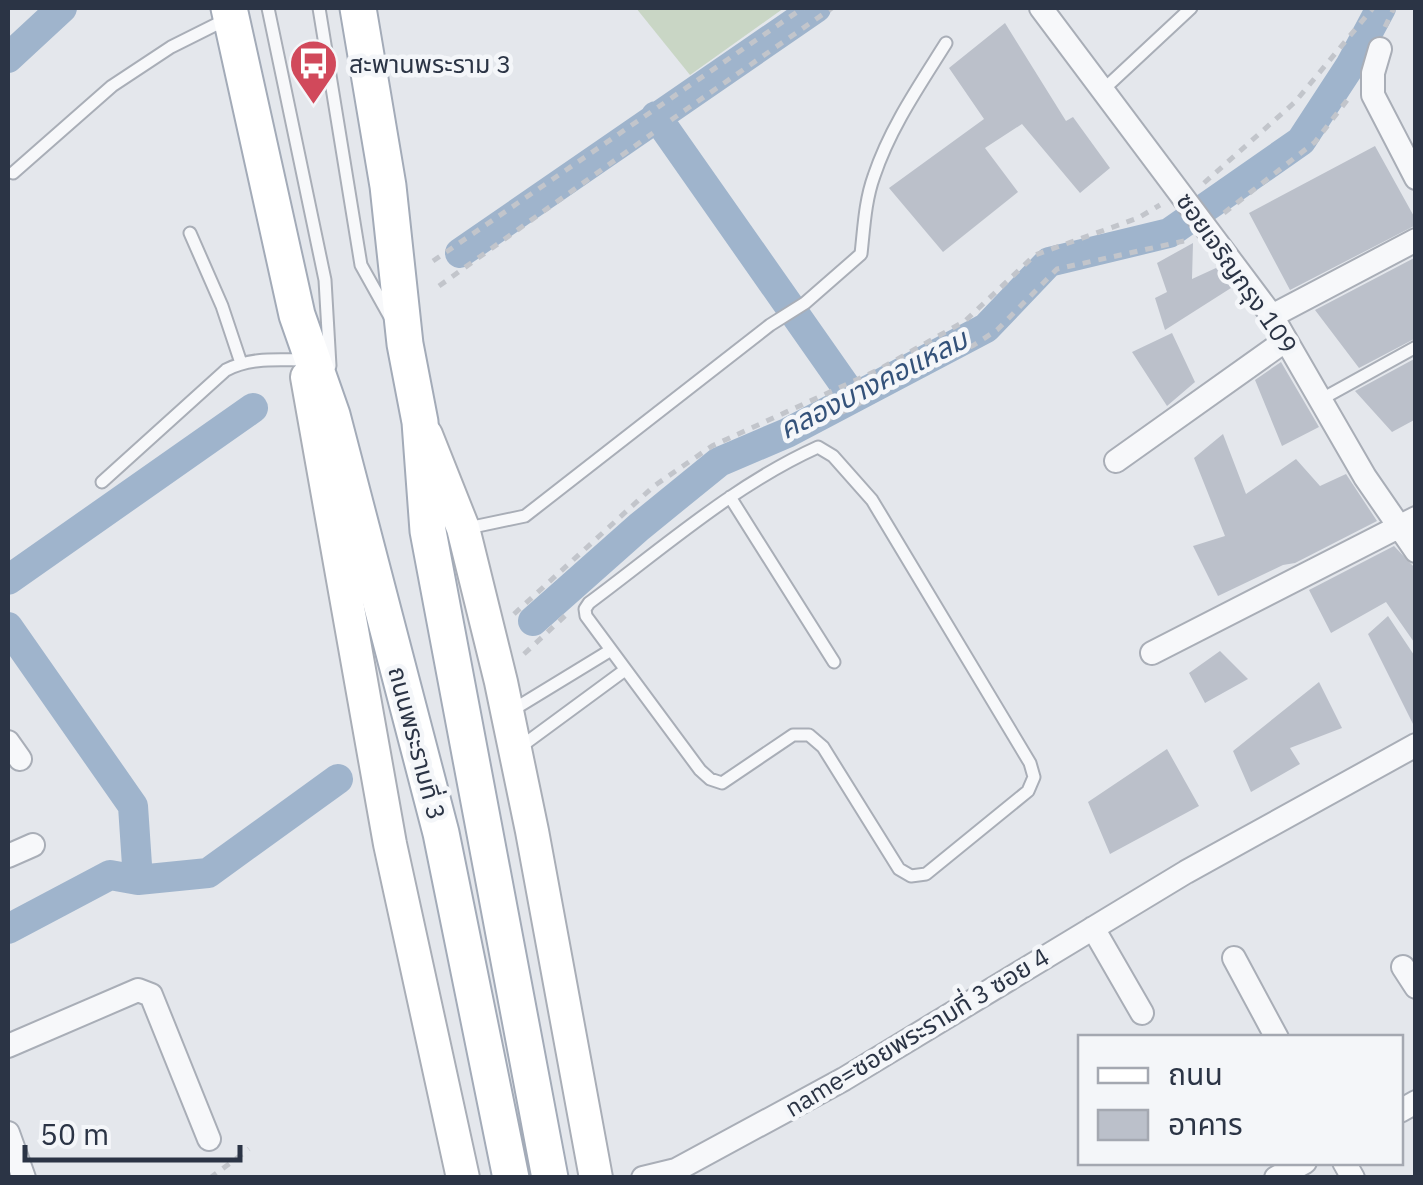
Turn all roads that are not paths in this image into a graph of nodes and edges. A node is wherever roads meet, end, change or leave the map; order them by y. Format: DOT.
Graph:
graph roads {
  1 [pos="268,8"];
  2 [pos="319,8"];
  3 [pos="358,8"];
  4 [pos="1041,8"];
  5 [pos="1191,8"];
  6 [pos="230,12"];
  7 [pos="946,43"];
  8 [pos="1380,44"];
  9 [pos="1104,89"];
  10 [pos="13,173"];
  11 [pos="1416,178"];
  12 [pos="190,234"];
  13 [pos="1416,240"];
  14 [pos="296,315"];
  15 [pos="1272,316"];
  16 [pos="1286,340"];
  17 [pos="405,344"];
  18 [pos="1416,347"];
  19 [pos="304,360"];
  20 [pos="241,363"];
  21 [pos="1320,400"];
  22 [pos="332,415"];
  23 [pos="420,422"];
  24 [pos="1116,462"];
  25 [pos="102,482"];
  26 [pos="730,497"];
  27 [pos="1407,522"];
  28 [pos="463,528"];
  29 [pos="1416,551"];
  30 [pos="610,650"];
  31 [pos="1152,653"];
  32 [pos="834,662"];
  33 [pos="624,670"];
  34 [pos="508,714"];
  35 [pos="1416,745"];
  36 [pos="515,751"];
  37 [pos="32,845"];
  38 [pos="8,856"];
  39 [pos="1094,928"];
  40 [pos="1234,958"];
  41 [pos="1142,1014"];
  42 [pos="1275,1035"];
  43 [pos="8,1046"];
  44 [pos="8,1134"];
  45 [pos="209,1139"];
  46 [pos="1300,1165"];
  47 [pos="24,1178"];
  48 [pos="463,1178"];
  49 [pos="511,1178"];
  50 [pos="550,1178"];
  51 [pos="596,1178"];
  52 [pos="643,1178"];
  53 [pos="1276,1178"];
  1 -- 22 [label="lane"];
  2 -- 17 [label="lane"];
  3 -- 17 [label="main road, ถนนพระรามที่ 3"];
  4 -- 9 [label="street, ซอยเจริญกรุง 109"];
  5 -- 9 [label="lane"];
  6 -- 10 [label="lane"];
  6 -- 14 [label="main road, ถนนพระรามที่ 3"];
  7 -- 28 [label="lane"];
  8 -- 11 [label="street"];
  9 -- 15 [label="street, ซอยเจริญกรุง 109"];
  12 -- 20 [label="lane"];
  13 -- 15 [label="street"];
  14 -- 19 [label="main road, ถนนพระรามที่ 3"];
  14 -- 22 [label="main road, ถนนพระรามที่ 3"];
  15 -- 16 [label="street, ซอยเจริญกรุง 109"];
  16 -- 21 [label="street, ซอยเจริญกรุง 109"];
  16 -- 24 [label="street"];
  17 -- 23 [label="main road, ถนนพระรามที่ 3"];
  18 -- 21 [label="lane"];
  19 -- 20 [label="lane"];
  19 -- 48 [label="main road, ถนนพระรามที่ 3"];
  20 -- 25 [label="lane"];
  21 -- 27 [label="street, ซอยเจริญกรุง 109"];
  22 -- 49 [label="main road, ถนนพระรามที่ 3"];
  23 -- 28 [label="main road, ถนนพระรามที่ 3"];
  23 -- 50 [label="main road, ถนนพระรามที่ 3"];
  26 -- 30 [label="lane"];
  26 -- 32 [label="lane"];
  26 -- 33 [label="lane"];
  27 -- 29 [label="street, ซอยเจริญกรุง 109"];
  27 -- 31 [label="street"];
  28 -- 34 [label="main road, ถนนพระรามที่ 3"];
  30 -- 33 [label="lane"];
  30 -- 34 [label="lane"];
  33 -- 36 [label="lane"];
  34 -- 36 [label="main road, ถนนพระรามที่ 3"];
  35 -- 39 [label="street, name=ซอยพระรามที่ 3 ซอย 4"];
  36 -- 51 [label="main road, ถนนพระรามที่ 3"];
  37 -- 38 [label="street"];
  39 -- 41 [label="street"];
  39 -- 52 [label="street, name=ซอยพระรามที่ 3 ซอย 4"];
  40 -- 42 [label="street"];
  43 -- 45 [label="street"];
  44 -- 47 [label="street"];
  46 -- 53 [label="street"];
}
